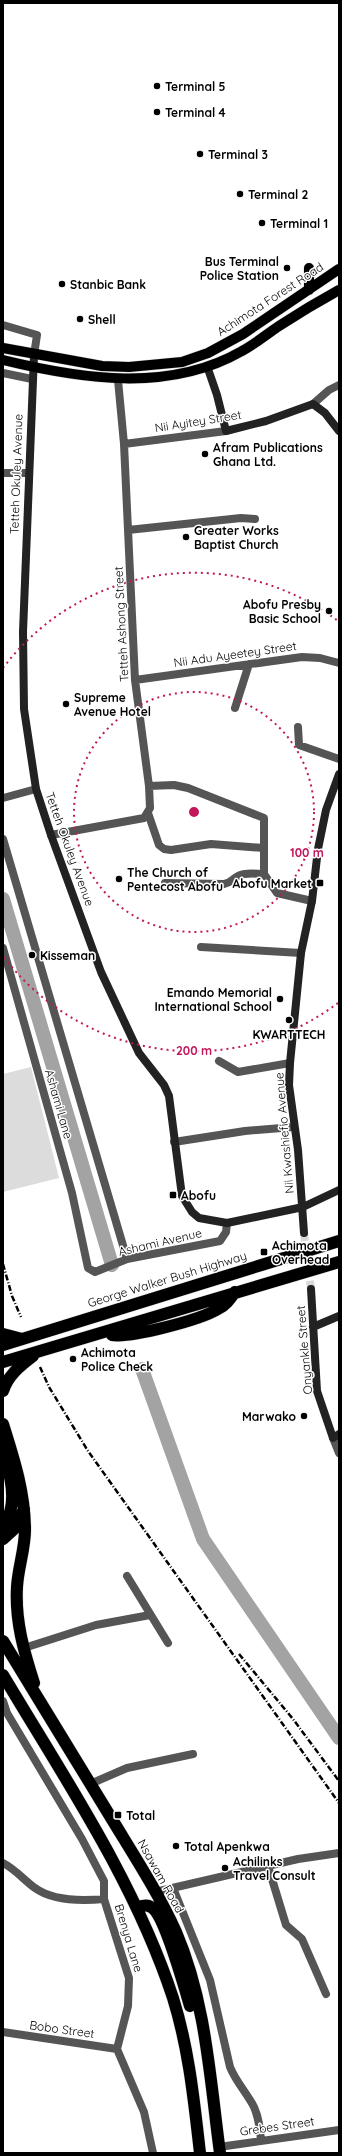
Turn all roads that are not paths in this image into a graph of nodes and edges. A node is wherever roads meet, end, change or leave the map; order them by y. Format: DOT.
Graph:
graph roads {
  1 [pos="309,268"];
  2 [pos="339,269"];
  3 [pos="309,290"];
  4 [pos="339,290"];
  5 [pos="3,325"];
  6 [pos="3,348"];
  7 [pos="34,355"];
  8 [pos="3,360"];
  9 [pos="207,366"];
  10 [pos="33,368"];
  11 [pos="3,373"];
  12 [pos="32,379"];
  13 [pos="118,380"];
  14 [pos="339,385"];
  15 [pos="312,404"];
  16 [pos="226,431"];
  17 [pos="339,431"];
  18 [pos="124,444"];
  19 [pos="3,473"];
  20 [pos="28,473"];
  21 [pos="256,520"];
  22 [pos="128,530"];
  23 [pos="339,663"];
  24 [pos="249,664"];
  25 [pos="135,680"];
  26 [pos="235,708"];
  27 [pos="298,727"];
  28 [pos="339,759"];
  29 [pos="339,774"];
  30 [pos="149,786"];
  31 [pos="36,789"];
  32 [pos="3,798"];
  33 [pos="148,813"];
  34 [pos="51,836"];
  35 [pos="3,839"];
  36 [pos="264,848"];
  37 [pos="264,874"];
  38 [pos="165,883"];
  39 [pos="312,901"];
  40 [pos="201,947"];
  41 [pos="3,948"];
  42 [pos="301,953"];
  43 [pos="219,1061"];
  44 [pos="290,1063"];
  45 [pos="294,1127"];
  46 [pos="174,1142"];
  47 [pos="339,1190"];
  48 [pos="303,1207"];
  49 [pos="227,1223"];
  50 [pos="304,1233"];
  51 [pos="339,1241"];
  52 [pos="127,1259"];
  53 [pos="339,1262"];
  54 [pos="88,1268"];
  55 [pos="312,1289"];
  56 [pos="339,1316"];
  57 [pos="312,1327"];
  58 [pos="3,1334"];
  59 [pos="22,1339"];
  60 [pos="3,1345"];
  61 [pos="37,1353"];
  62 [pos="3,1362"];
  63 [pos="3,1391"];
  64 [pos="3,1424"];
  65 [pos="336,1436"];
  66 [pos="3,1453"];
  67 [pos="339,1453"];
  68 [pos="24,1508"];
  69 [pos="3,1526"];
  70 [pos="3,1539"];
  71 [pos="127,1576"];
  72 [pos="150,1615"];
  73 [pos="3,1641"];
  74 [pos="168,1643"];
  75 [pos="24,1648"];
  76 [pos="3,1675"];
  77 [pos="3,1701"];
  78 [pos="41,1702"];
  79 [pos="193,1754"];
  80 [pos="90,1784"];
  81 [pos="339,1853"];
  82 [pos="3,1862"];
  83 [pos="268,1866"];
  84 [pos="173,1888"];
  85 [pos="155,1892"];
  86 [pos="104,1899"];
  87 [pos="137,1908"];
  88 [pos="326,1994"];
  89 [pos="3,2032"];
  90 [pos="117,2049"];
  91 [pos="209,2079"];
  92 [pos="339,2130"];
  93 [pos="261,2141"];
  94 [pos="220,2150"];
  95 [pos="153,2153"];
  96 [pos="200,2153"];
  1 -- 3 [label="main road"];
  2 -- 3 [label="main road, Achimota Forest Road"];
  3 -- 7 [label="main road, Achimota Forest Road"];
  4 -- 9 [label="main road"];
  5 -- 7 [label="street"];
  6 -- 7 [label="main road, Achimota Forest Road"];
  7 -- 10 [label="street, Tetteh Okuley Avenue"];
  8 -- 10 [label="main road"];
  9 -- 13 [label="main road"];
  9 -- 16 [label="street"];
  10 -- 12 [label="street, Tetteh Okuley Avenue"];
  10 -- 13 [label="main road"];
  11 -- 12 [label="street"];
  12 -- 20 [label="street, Tetteh Okuley Avenue"];
  13 -- 18 [label="street, Tetteh Ashong Street"];
  14 -- 15 [label="street, Nii Ayitey Street"];
  15 -- 16 [label="street, Nii Ayitey Street"];
  15 -- 17 [label="street"];
  16 -- 18 [label="street, Nii Ayitey Street"];
  18 -- 22 [label="street, Tetteh Ashong Street"];
  19 -- 20 [label="street"];
  20 -- 31 [label="street, Tetteh Okuley Avenue"];
  21 -- 22 [label="street"];
  22 -- 25 [label="street, Tetteh Ashong Street"];
  23 -- 24 [label="street, Nii Adu Ayeetey Street"];
  24 -- 25 [label="street, Nii Adu Ayeetey Street"];
  24 -- 26 [label="street"];
  25 -- 30 [label="street, Tetteh Ashong Street"];
  27 -- 28 [label="street"];
  29 -- 39 [label="street, Nii Kwashiefio Avenue"];
  30 -- 33 [label="street, Tetteh Ashong Street"];
  30 -- 36 [label="street"];
  31 -- 32 [label="street"];
  31 -- 34 [label="street, Tetteh Okuley Avenue"];
  33 -- 34 [label="street"];
  33 -- 36 [label="street"];
  34 -- 46 [label="street, Tetteh Okuley Avenue"];
  35 -- 52 [label="street"];
  36 -- 37 [label="street"];
  37 -- 38 [label="street"];
  37 -- 39 [label="street"];
  39 -- 42 [label="street, Nii Kwashiefio Avenue"];
  40 -- 42 [label="street"];
  41 -- 54 [label="street, Ashami Lane"];
  42 -- 44 [label="street, Nii Kwashiefio Avenue"];
  43 -- 44 [label="street"];
  44 -- 45 [label="street, Nii Kwashiefio Avenue"];
  45 -- 46 [label="street"];
  45 -- 48 [label="street, Nii Kwashiefio Avenue"];
  46 -- 49 [label="street, Tetteh Okuley Avenue"];
  47 -- 48 [label="street, Tetteh Okuley Avenue"];
  48 -- 49 [label="street, Tetteh Okuley Avenue"];
  48 -- 50 [label="street, Nii Kwashiefio Avenue"];
  49 -- 52 [label="street, Ashami Avenue"];
  51 -- 59 [label="highway, George Walker Bush Highway"];
  52 -- 54 [label="street, Ashami Avenue"];
  53 -- 61 [label="highway"];
  55 -- 57 [label="street, Onyankle Street"];
  56 -- 57 [label="street"];
  57 -- 65 [label="street, Onyankle Street"];
  58 -- 59 [label="highway"];
  59 -- 60 [label="highway, George Walker Bush Highway"];
  61 -- 62 [label="highway"];
  61 -- 63 [label="highway"];
  64 -- 68 [label="highway"];
  65 -- 67 [label="street, Onyankle Street"];
  66 -- 69 [label="highway"];
  68 -- 70 [label="highway"];
  68 -- 75 [label="highway"];
  71 -- 72 [label="street"];
  72 -- 74 [label="street"];
  72 -- 75 [label="street"];
  73 -- 78 [label="highway, Nsawam Road"];
  75 -- 78 [label="highway"];
  76 -- 87 [label="highway"];
  77 -- 86 [label="street, Brenya Lane"];
  78 -- 80 [label="highway, Nsawam Road"];
  79 -- 80 [label="street"];
  80 -- 85 [label="highway, Nsawam Road"];
  81 -- 83 [label="street"];
  82 -- 86 [label="street"];
  83 -- 84 [label="street"];
  83 -- 88 [label="street"];
  84 -- 85 [label="street"];
  84 -- 93 [label="street"];
  85 -- 91 [label="highway, Nsawam Road"];
  86 -- 90 [label="street, Brenya Lane"];
  87 -- 91 [label="highway"];
  87 -- 96 [label="highway"];
  89 -- 90 [label="street, Bobo Street"];
  90 -- 95 [label="street"];
  91 -- 94 [label="highway, Nsawam Road"];
  92 -- 93 [label="street, Grebes Street"];
  93 -- 94 [label="street, Grebes Street"];
}
